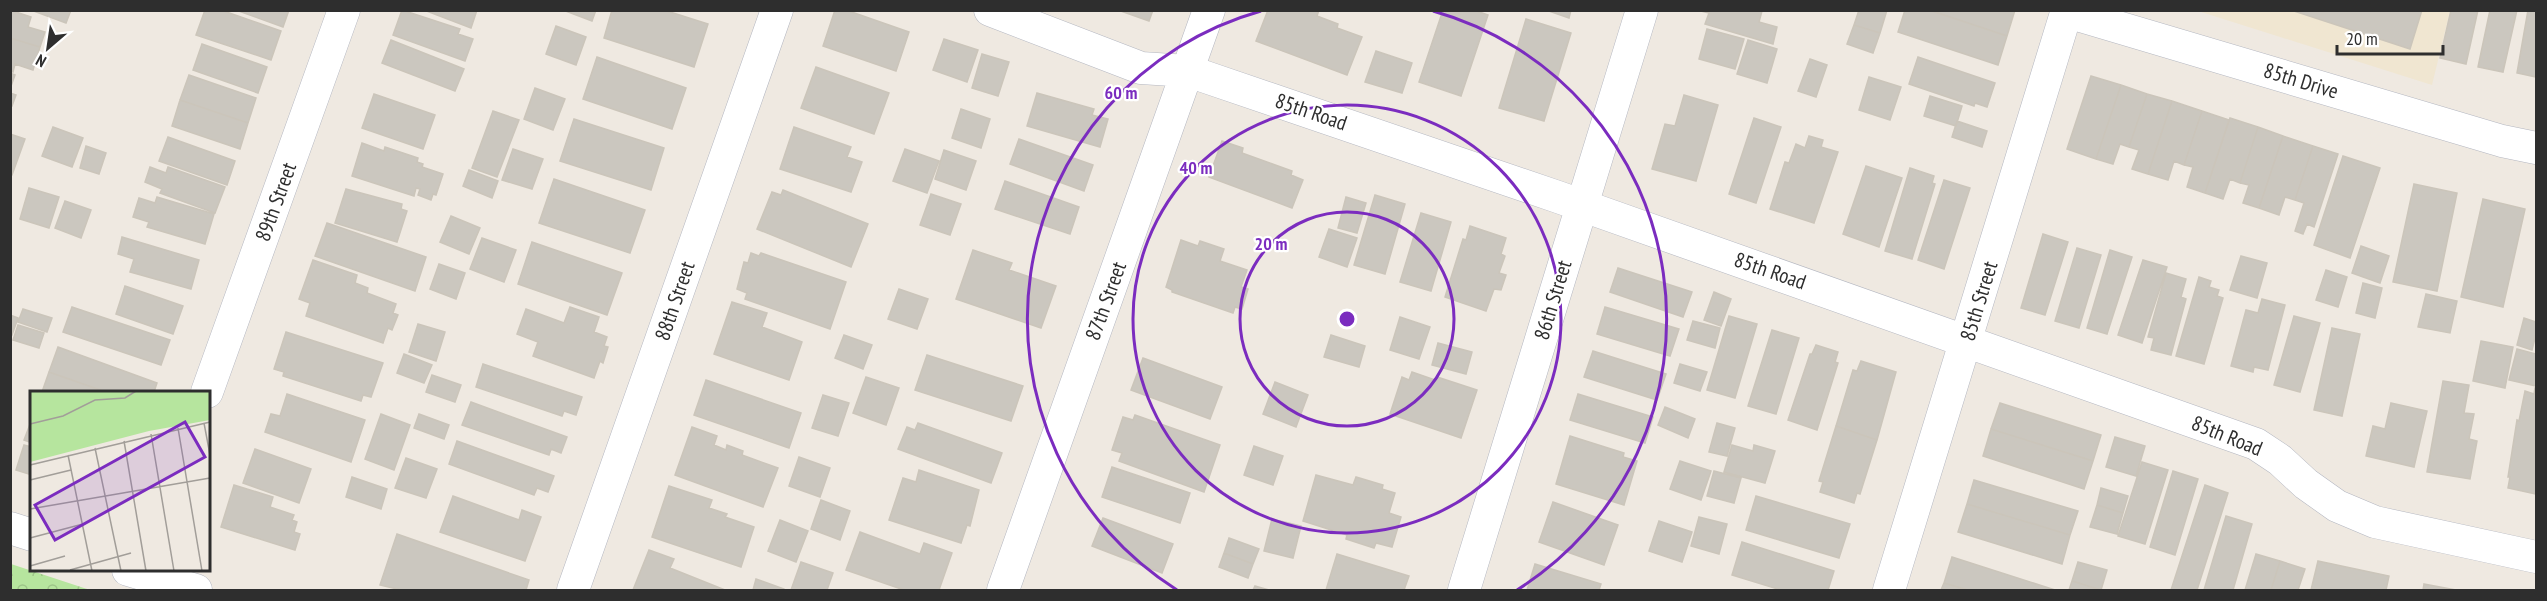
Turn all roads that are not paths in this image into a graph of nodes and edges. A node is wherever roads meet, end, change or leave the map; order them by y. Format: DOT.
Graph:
graph roads {
  1 [pos="344,10"];
  2 [pos="777,10"];
  3 [pos="990,10"];
  4 [pos="1209,10"];
  5 [pos="1642,10"];
  6 [pos="2067,11"];
  7 [pos="1188,70"];
  8 [pos="2536,148"];
  9 [pos="1582,205"];
  10 [pos="1967,340"];
  11 [pos="208,391"];
  12 [pos="10,528"];
  13 [pos="30,534"];
  14 [pos="2536,557"];
  15 [pos="138,571"];
  16 [pos="196,591"];
  17 [pos="573,591"];
  18 [pos="1003,591"];
  19 [pos="1464,591"];
  20 [pos="1889,591"];
  1 -- 11 [label="street, 89th Street"];
  2 -- 17 [label="street, 88th Street"];
  3 -- 7 [label="street, 85th Road"];
  4 -- 7 [label="street, 87th Street"];
  5 -- 9 [label="street, 86th Street"];
  6 -- 8 [label="street, 85th Drive"];
  6 -- 10 [label="street, 85th Street"];
  7 -- 9 [label="street, 85th Road"];
  7 -- 18 [label="street, 87th Street"];
  9 -- 10 [label="street, 85th Road"];
  9 -- 19 [label="street, 86th Street"];
  10 -- 14 [label="street, 85th Road"];
  10 -- 20 [label="street, 85th Street"];
  12 -- 13 [label="street"];
  15 -- 16 [label="street"];
}
